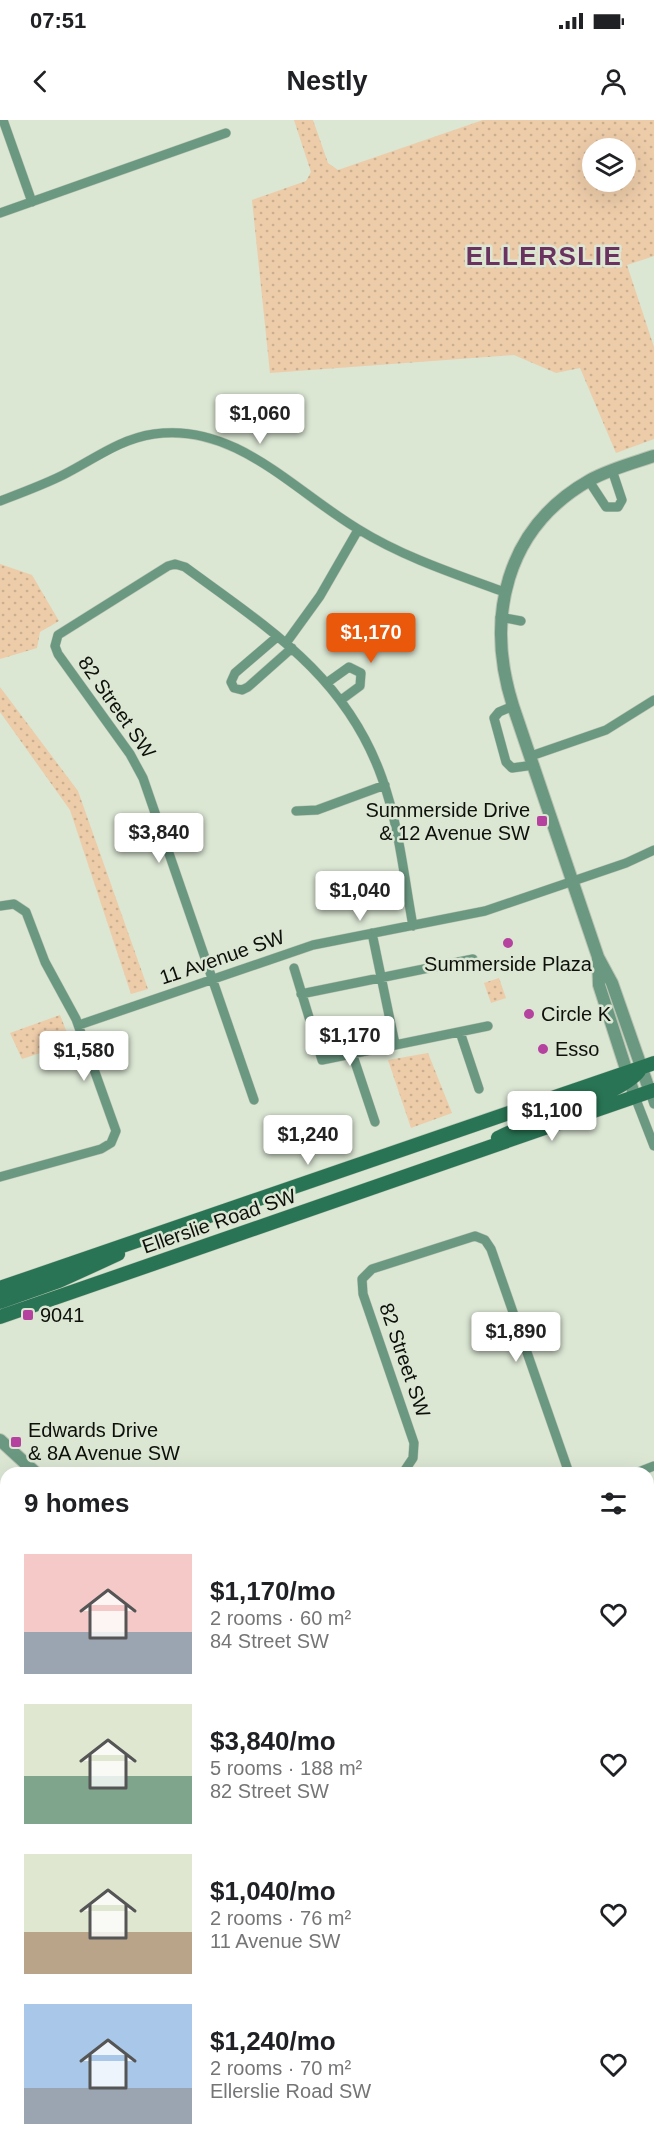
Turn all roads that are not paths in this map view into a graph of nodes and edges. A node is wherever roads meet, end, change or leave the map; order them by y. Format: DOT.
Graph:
graph roads {
  1 [pos="3,120"];
  2 [pos="226,133"];
  3 [pos="32,202"];
  4 [pos="0,213"];
  5 [pos="654,456"];
  6 [pos="612,470"];
  7 [pos="589,481"];
  8 [pos="0,501"];
  9 [pos="358,530"];
  10 [pos="504,592"];
  11 [pos="500,617"];
  12 [pos="521,621"];
  13 [pos="285,643"];
  14 [pos="328,682"];
  15 [pos="341,700"];
  16 [pos="654,700"];
  17 [pos="513,706"];
  18 [pos="532,760"];
  19 [pos="385,786"];
  20 [pos="296,811"];
  21 [pos="653,853"];
  22 [pos="573,881"];
  23 [pos="0,906"];
  24 [pos="413,926"];
  25 [pos="372,933"];
  26 [pos="598,957"];
  27 [pos="473,959"];
  28 [pos="294,968"];
  29 [pos="380,977"];
  30 [pos="212,979"];
  31 [pos="301,994"];
  32 [pos="79,1025"];
  33 [pos="488,1026"];
  34 [pos="460,1032"];
  35 [pos="395,1044"];
  36 [pos="352,1053"];
  37 [pos="648,1065"];
  38 [pos="628,1077"];
  39 [pos="480,1089"];
  40 [pos="652,1090"];
  41 [pos="635,1097"];
  42 [pos="254,1100"];
  43 [pos="375,1122"];
  44 [pos="654,1146"];
  45 [pos="459,1158"];
  46 [pos="0,1177"];
  47 [pos="143,1239"];
  48 [pos="0,1288"];
  49 [pos="0,1302"];
  50 [pos="0,1317"];
  51 [pos="0,1440"];
  52 [pos="29,1467"];
  53 [pos="407,1467"];
  54 [pos="566,1467"];
  1 -- 3 [label="street"];
  2 -- 3 [label="street"];
  3 -- 4 [label="street"];
  5 -- 6 [label="street"];
  6 -- 7 [label="street"];
  6 -- 7 [label="street"];
  7 -- 10 [label="street"];
  8 -- 9 [label="street"];
  9 -- 10 [label="street"];
  9 -- 13 [label="street"];
  10 -- 11 [label="street"];
  11 -- 12 [label="street"];
  11 -- 17 [label="street"];
  13 -- 13 [label="street"];
  13 -- 14 [label="street"];
  13 -- 30 [label="street, 82 Street SW"];
  14 -- 15 [label="street"];
  14 -- 15 [label="street"];
  15 -- 19 [label="street"];
  16 -- 18 [label="street"];
  17 -- 18 [label="street"];
  17 -- 18 [label="street"];
  18 -- 22 [label="street"];
  19 -- 20 [label="street"];
  19 -- 24 [label="street"];
  21 -- 22 [label="street, 11 Avenue SW"];
  22 -- 24 [label="street, 11 Avenue SW"];
  22 -- 26 [label="street"];
  23 -- 32 [label="street"];
  24 -- 25 [label="street, 11 Avenue SW"];
  25 -- 29 [label="street"];
  25 -- 30 [label="street, 11 Avenue SW"];
  26 -- 37 [label="street"];
  26 -- 38 [label="street"];
  27 -- 29 [label="street"];
  28 -- 31 [label="street"];
  29 -- 31 [label="street"];
  29 -- 35 [label="street"];
  30 -- 32 [label="street, 11 Avenue SW"];
  30 -- 42 [label="street, 82 Street SW"];
  31 -- 36 [label="street"];
  32 -- 46 [label="street"];
  33 -- 34 [label="street"];
  34 -- 35 [label="street"];
  34 -- 39 [label="street"];
  35 -- 36 [label="street"];
  36 -- 43 [label="street"];
  37 -- 38 [label="main road"];
  37 -- 40 [label="street"];
  38 -- 41 [label="street"];
  38 -- 45 [label="main road"];
  38 -- 47 [label="main road, Ellerslie Road SW"];
  40 -- 41 [label="main road"];
  41 -- 44 [label="street"];
  41 -- 45 [label="main road, Ellerslie Road SW"];
  45 -- 50 [label="main road, Ellerslie Road SW"];
  47 -- 48 [label="main road, Ellerslie Road SW"];
  47 -- 49 [label="main road"];
  51 -- 52 [label="street"];
  53 -- 54 [label="street, 82 Street SW"];
}
